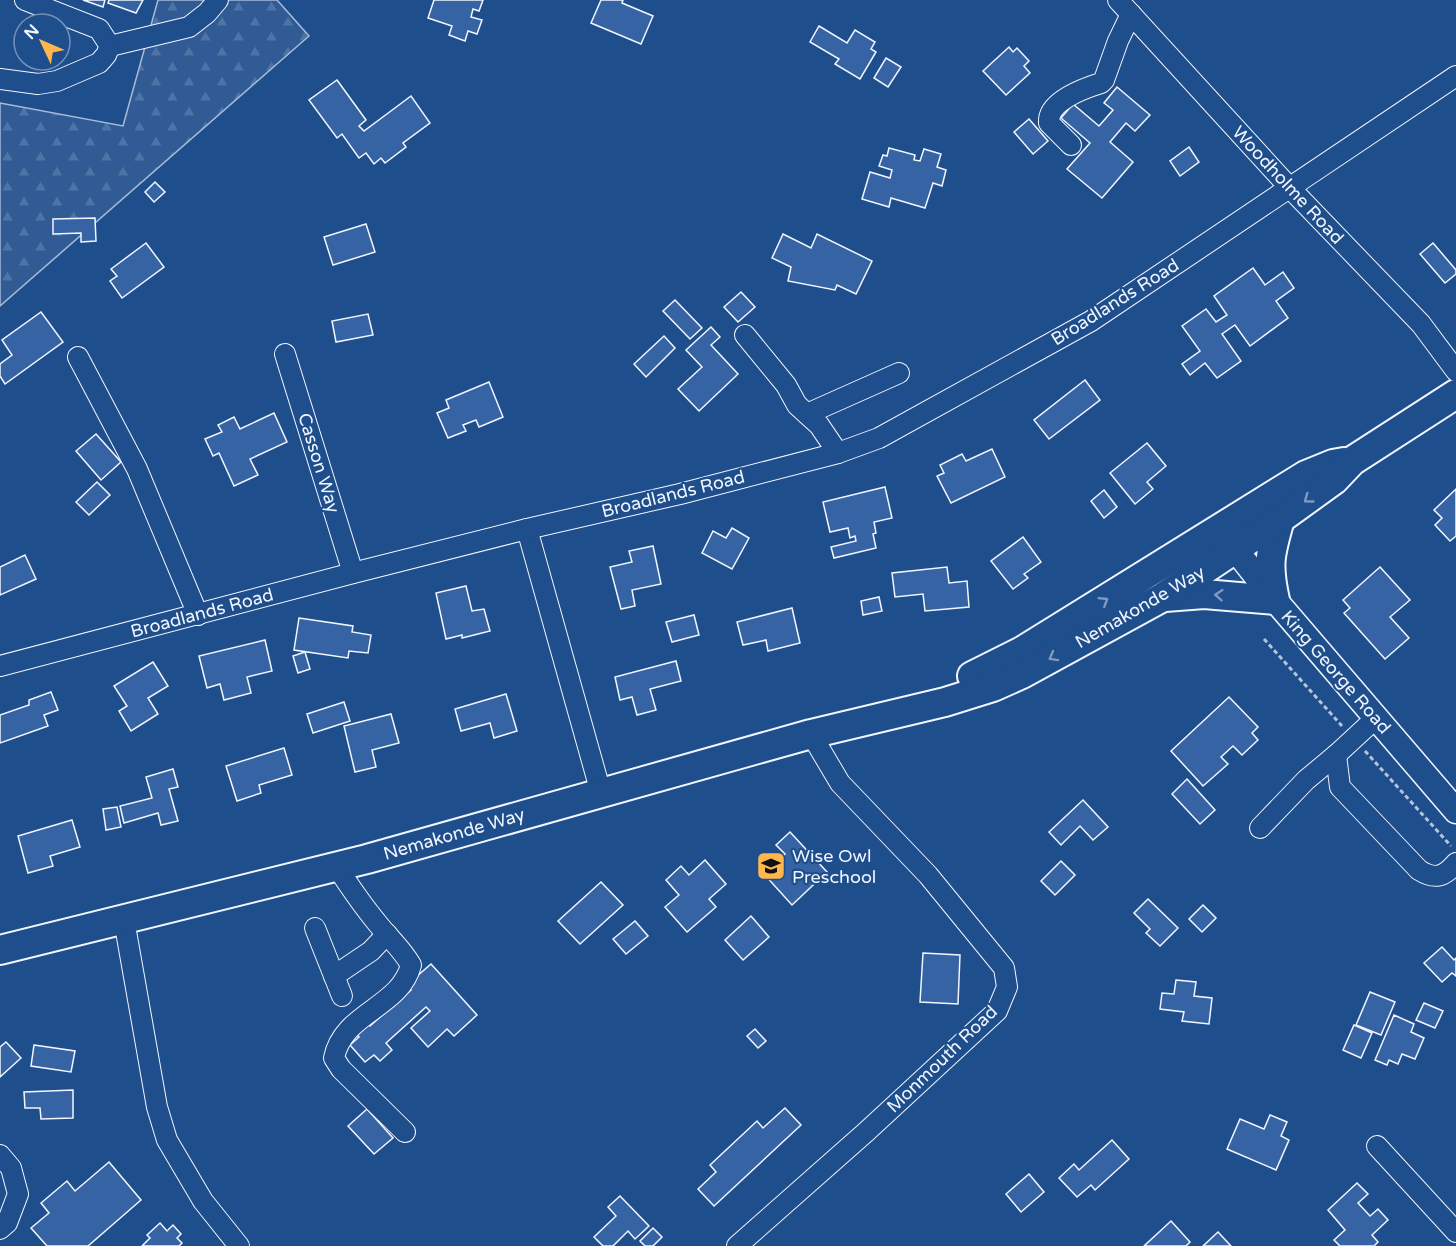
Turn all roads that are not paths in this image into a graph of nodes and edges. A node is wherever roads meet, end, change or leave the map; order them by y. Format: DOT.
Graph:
graph roads {
  1 [pos="25,0"];
  2 [pos="218,0"];
  3 [pos="1124,7"];
  4 [pos="110,46"];
  5 [pos="1456,76"];
  6 [pos="0,79"];
  7 [pos="1071,145"];
  8 [pos="1289,187"];
  9 [pos="745,335"];
  10 [pos="285,354"];
  11 [pos="78,357"];
  12 [pos="1456,371"];
  13 [pos="900,373"];
  14 [pos="1456,394"];
  15 [pos="807,414"];
  16 [pos="838,453"];
  17 [pos="1352,461"];
  18 [pos="1280,519"];
  19 [pos="527,529"];
  20 [pos="1228,539"];
  21 [pos="353,573"];
  22 [pos="1162,597"];
  23 [pos="1275,600"];
  24 [pos="198,615"];
  25 [pos="0,666"];
  26 [pos="906,711"];
  27 [pos="1376,718"];
  28 [pos="811,734"];
  29 [pos="1336,755"];
  30 [pos="1306,780"];
  31 [pos="1340,787"];
  32 [pos="601,793"];
  33 [pos="1456,811"];
  34 [pos="1260,828"];
  35 [pos="1456,863"];
  36 [pos="337,867"];
  37 [pos="124,920"];
  38 [pos="315,928"];
  39 [pos="387,934"];
  40 [pos="0,950"];
  41 [pos="334,976"];
  42 [pos="342,996"];
  43 [pos="405,1132"];
  44 [pos="1377,1146"];
  45 [pos="0,1155"];
  46 [pos="0,1229"];
  47 [pos="1456,1232"];
  48 [pos="239,1246"];
  49 [pos="737,1246"];
  1 -- 4 [label="street"];
  2 -- 4 [label="street"];
  3 -- 7 [label="street"];
  3 -- 8 [label="street, Woodholme Road"];
  4 -- 6 [label="street"];
  5 -- 8 [label="street, Broadlands Road"];
  8 -- 12 [label="street, Woodholme Road"];
  8 -- 16 [label="street, Broadlands Road"];
  9 -- 15 [label="street"];
  10 -- 21 [label="street, Casson Way"];
  11 -- 24 [label="street"];
  13 -- 15 [label="street"];
  14 -- 17 [label="highway, Nemakonde Way"];
  15 -- 16 [label="street"];
  16 -- 19 [label="street, Broadlands Road"];
  17 -- 18 [label="highway, Nemakonde Way, one-way"];
  17 -- 20 [label="highway, Nemakonde Way"];
  18 -- 20 [label="highway, Nemakonde Way"];
  18 -- 23 [label="highway"];
  19 -- 21 [label="street, Broadlands Road"];
  19 -- 32 [label="street"];
  20 -- 22 [label="highway, Nemakonde Way"];
  20 -- 23 [label="main road, King George Road"];
  26 -- 20 [label="highway, Nemakonde Way, one-way"];
  21 -- 24 [label="street, Broadlands Road"];
  23 -- 22 [label="highway, one-way"];
  22 -- 26 [label="highway, Nemakonde Way, one-way"];
  23 -- 27 [label="main road, King George Road"];
  24 -- 25 [label="street, Broadlands Road"];
  26 -- 28 [label="highway, Nemakonde Way"];
  27 -- 29 [label="street"];
  27 -- 33 [label="main road, King George Road"];
  28 -- 32 [label="highway, Nemakonde Way"];
  28 -- 49 [label="street, Monmouth Road"];
  29 -- 30 [label="street"];
  29 -- 31 [label="street"];
  30 -- 31 [label="street"];
  30 -- 34 [label="street"];
  31 -- 35 [label="street"];
  32 -- 36 [label="highway, Nemakonde Way"];
  36 -- 37 [label="highway, Nemakonde Way"];
  36 -- 39 [label="street"];
  37 -- 40 [label="highway, Nemakonde Way"];
  37 -- 48 [label="street"];
  38 -- 41 [label="street"];
  39 -- 41 [label="street"];
  39 -- 43 [label="street"];
  41 -- 42 [label="street"];
  44 -- 47 [label="street"];
  45 -- 46 [label="street"];
}
